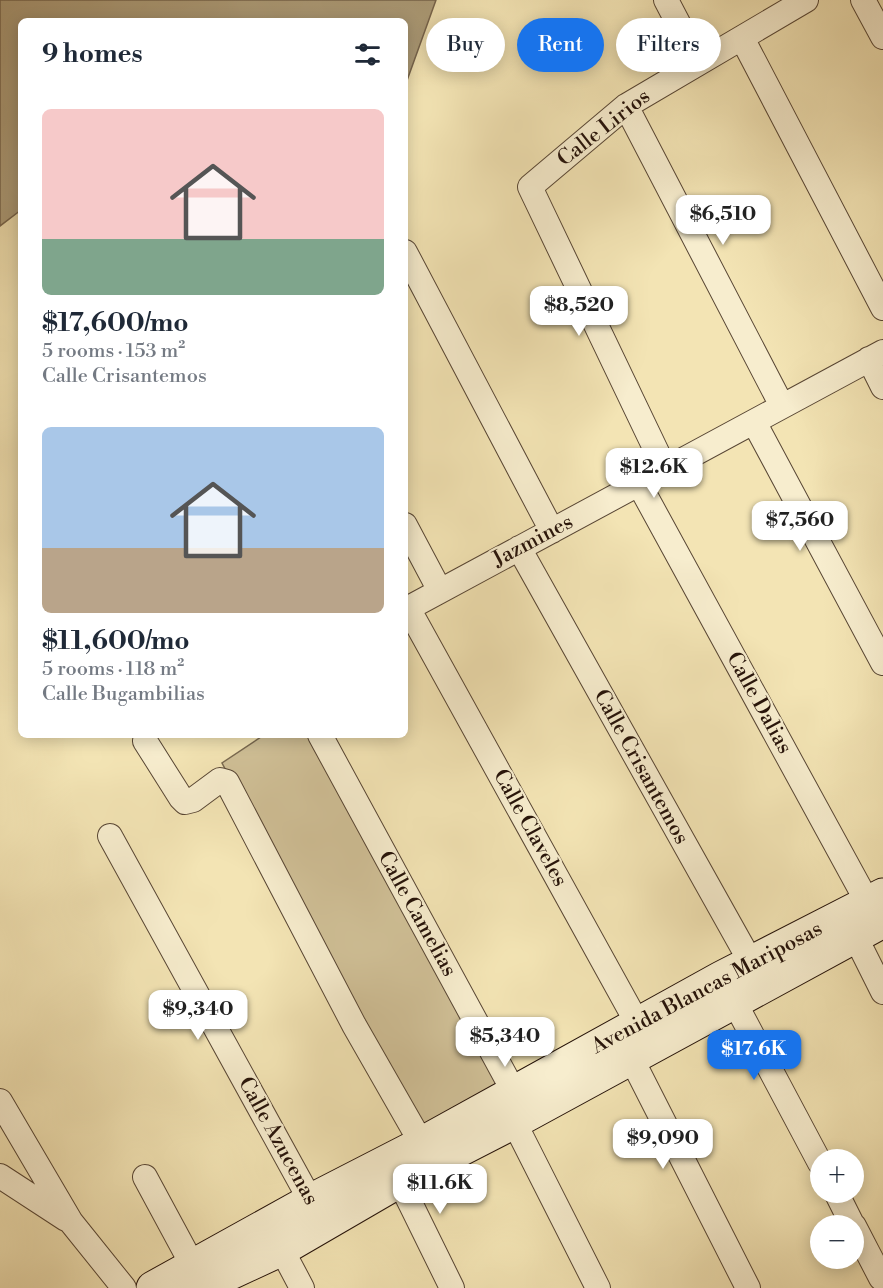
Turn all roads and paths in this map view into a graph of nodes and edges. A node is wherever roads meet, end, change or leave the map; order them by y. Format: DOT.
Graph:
graph roads {
  1 [pos="666,0"];
  2 [pos="806,0"];
  3 [pos="863,0"];
  4 [pos="675,18"];
  5 [pos="883,37"];
  6 [pos="742,38"];
  7 [pos="721,50"];
  8 [pos="684,72"];
  9 [pos="626,106"];
  10 [pos="408,258"];
  11 [pos="883,308"];
  12 [pos="876,356"];
  13 [pos="883,387"];
  14 [pos="782,406"];
  15 [pos="754,422"];
  16 [pos="665,469"];
  17 [pos="639,484"];
  18 [pos="408,531"];
  19 [pos="552,531"];
  20 [pos="519,548"];
  21 [pos="440,591"];
  22 [pos="408,608"];
  23 [pos="408,613"];
  24 [pos="883,663"];
  25 [pos="322,738"];
  26 [pos="145,741"];
  27 [pos="110,837"];
  28 [pos="869,916"];
  29 [pos="743,982"];
  30 [pos="883,992"];
  31 [pos="634,1041"];
  32 [pos="0,1101"];
  33 [pos="514,1107"];
  34 [pos="814,1149"];
  35 [pos="427,1154"];
  36 [pos="395,1171"];
  37 [pos="0,1176"];
  38 [pos="145,1177"];
  39 [pos="317,1213"];
  40 [pos="71,1222"];
  41 [pos="275,1237"];
  42 [pos="864,1247"];
  43 [pos="196,1277"];
  44 [pos="880,1278"];
  45 [pos="124,1288"];
  46 [pos="153,1288"];
  47 [pos="302,1288"];
  48 [pos="452,1288"];
  49 [pos="598,1288"];
  50 [pos="748,1288"];
  1 -- 4 [label="street"];
  2 -- 6 [label="street, Calle Lirios"];
  3 -- 5 [label="street"];
  6 -- 7 [label="street, Calle Lirios"];
  6 -- 11 [label="street"];
  8 -- 9 [label="street, Calle Lirios"];
  9 -- 14 [label="street"];
  9 -- 16 [label="street, Calle Lirios"];
  10 -- 19 [label="street"];
  12 -- 13 [label="street"];
  12 -- 14 [label="street, Jazmines"];
  14 -- 15 [label="street, Jazmines"];
  15 -- 16 [label="street, Jazmines"];
  15 -- 24 [label="street"];
  16 -- 17 [label="street, Jazmines"];
  17 -- 19 [label="street, Jazmines"];
  17 -- 28 [label="street, Calle Dalias"];
  18 -- 21 [label="street"];
  19 -- 20 [label="street, Jazmines"];
  20 -- 21 [label="street, Jazmines"];
  20 -- 29 [label="street, Calle Crisantemos"];
  21 -- 22 [label="street, Jazmines"];
  23 -- 31 [label="street, Calle Claveles"];
  25 -- 33 [label="street, Calle Camelias"];
  26 -- 35 [label="street"];
  27 -- 39 [label="street, Calle Azucenas"];
  28 -- 29 [label="street, Avenida Blancas Mariposas"];
  28 -- 30 [label="street, Calle Dalias"];
  29 -- 31 [label="street, Avenida Blancas Mariposas"];
  29 -- 34 [label="street, Calle Crisantemos"];
  31 -- 33 [label="street, Avenida Blancas Mariposas"];
  31 -- 50 [label="street, Calle Claveles"];
  32 -- 40 [label="street"];
  33 -- 35 [label="street, Avenida Blancas Mariposas"];
  33 -- 49 [label="street, Calle Camelias"];
  35 -- 36 [label="street, Avenida Blancas Mariposas"];
  36 -- 39 [label="street, Avenida Blancas Mariposas"];
  36 -- 48 [label="street"];
  37 -- 40 [label="street"];
  38 -- 43 [label="street"];
  39 -- 41 [label="street, Avenida Blancas Mariposas"];
  40 -- 45 [label="street"];
  41 -- 43 [label="street, Avenida Blancas Mariposas"];
  41 -- 47 [label="street"];
  42 -- 44 [label="street"];
  43 -- 46 [label="street, Avenida Blancas Mariposas"];
}
